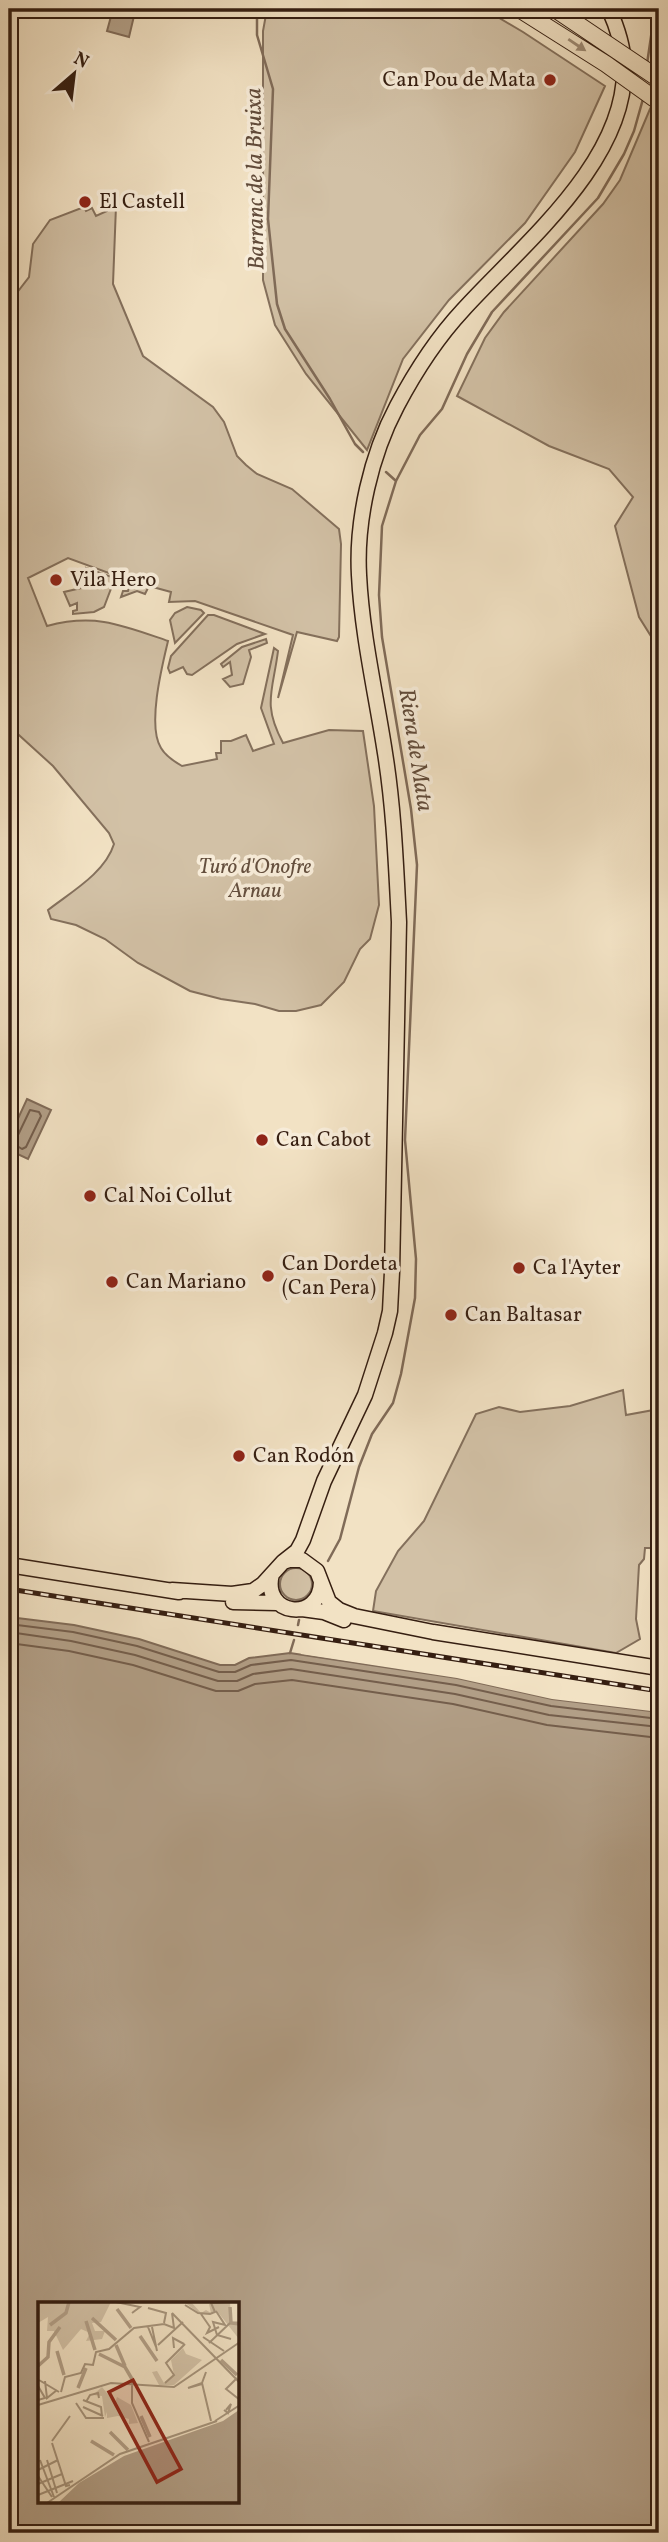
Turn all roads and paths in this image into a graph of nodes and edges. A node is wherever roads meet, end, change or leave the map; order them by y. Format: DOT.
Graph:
graph roads {
  1 [pos="519,9"];
  2 [pos="555,9"];
  3 [pos="609,9"];
  4 [pos="659,79"];
  5 [pos="659,102"];
  6 [pos="311,1521"];
  7 [pos="283,1562"];
  8 [pos="9,1565"];
  9 [pos="314,1567"];
  10 [pos="272,1574"];
  11 [pos="320,1581"];
  12 [pos="172,1590"];
  13 [pos="277,1602"];
  14 [pos="302,1609"];
  15 [pos="433,1632"];
  16 [pos="659,1668"];
  1 -- 5 [label="highway, one-way, bridge"];
  2 -- 4 [label="highway, bridge"];
  3 -- 6 [label="main road"];
  6 -- 7 [label="main road"];
  6 -- 9 [label="main road"];
  7 -- 9 [label="main road"];
  7 -- 10 [label="main road"];
  8 -- 12 [label="main road"];
  9 -- 11 [label="main road"];
  10 -- 12 [label="main road"];
  10 -- 13 [label="main road"];
  11 -- 14 [label="main road"];
  11 -- 15 [label="main road"];
  12 -- 13 [label="main road"];
  13 -- 14 [label="main road"];
  14 -- 15 [label="main road"];
  15 -- 16 [label="main road"];
}
